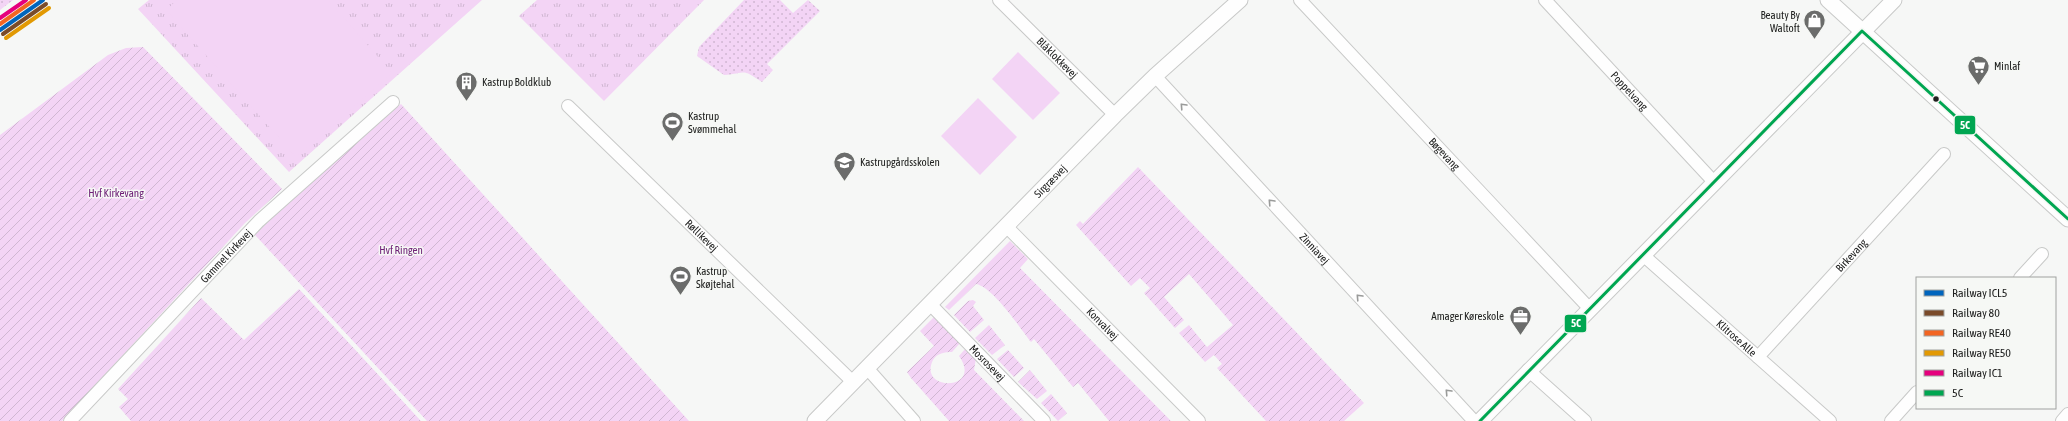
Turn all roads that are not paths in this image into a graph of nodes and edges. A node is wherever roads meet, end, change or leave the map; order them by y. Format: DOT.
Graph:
graph roads {
  1 [pos="999,0"];
  2 [pos="1240,0"];
  3 [pos="1300,0"];
  4 [pos="1546,0"];
  5 [pos="1828,0"];
  6 [pos="1894,0"];
  7 [pos="1862,31"];
  8 [pos="1154,76"];
  9 [pos="394,102"];
  10 [pos="568,106"];
  11 [pos="1115,115"];
  12 [pos="1944,154"];
  13 [pos="1714,182"];
  14 [pos="2068,219"];
  15 [pos="1007,227"];
  16 [pos="2042,254"];
  17 [pos="1643,255"];
  18 [pos="2021,277"];
  19 [pos="930,304"];
  20 [pos="1589,308"];
  21 [pos="1758,356"];
  22 [pos="867,368"];
  23 [pos="1528,370"];
  24 [pos="853,382"];
  25 [pos="1916,393"];
  26 [pos="2068,414"];
  27 [pos="70,421"];
  28 [pos="815,421"];
  29 [pos="914,421"];
  30 [pos="1044,421"];
  31 [pos="1198,421"];
  32 [pos="1474,421"];
  33 [pos="1480,421"];
  34 [pos="1585,421"];
  35 [pos="1830,421"];
  36 [pos="1890,421"];
  37 [pos="2062,421"];
  1 -- 11 [label="street, Blåklokkevej"];
  2 -- 8 [label="street, Sirgræsvej"];
  3 -- 20 [label="street, Bøgevang"];
  4 -- 13 [label="street, Poppelvang"];
  5 -- 7 [label="street"];
  6 -- 7 [label="street"];
  7 -- 13 [label="street"];
  7 -- 14 [label="street"];
  8 -- 11 [label="street, Sirgræsvej"];
  32 -- 8 [label="street, Zinniavej, one-way"];
  9 -- 27 [label="street, Gammel Kirkevej"];
  10 -- 24 [label="street, Røllikevej"];
  11 -- 15 [label="street, Sirgræsvej"];
  12 -- 21 [label="street, Birkevang"];
  13 -- 17 [label="street"];
  15 -- 19 [label="street, Sirgræsvej"];
  15 -- 31 [label="street, Konvalvej"];
  16 -- 18 [label="street"];
  17 -- 20 [label="street"];
  17 -- 21 [label="street, Klitrose Alle"];
  19 -- 22 [label="street, Sirgræsvej"];
  19 -- 30 [label="street, Mosrosevej"];
  20 -- 23 [label="street"];
  21 -- 35 [label="street, Klitrose Alle"];
  22 -- 24 [label="street, Sirgræsvej"];
  22 -- 29 [label="street"];
  23 -- 33 [label="street"];
  23 -- 34 [label="street"];
  24 -- 28 [label="street, Sirgræsvej"];
  25 -- 36 [label="street"];
  26 -- 37 [label="street"];
}
